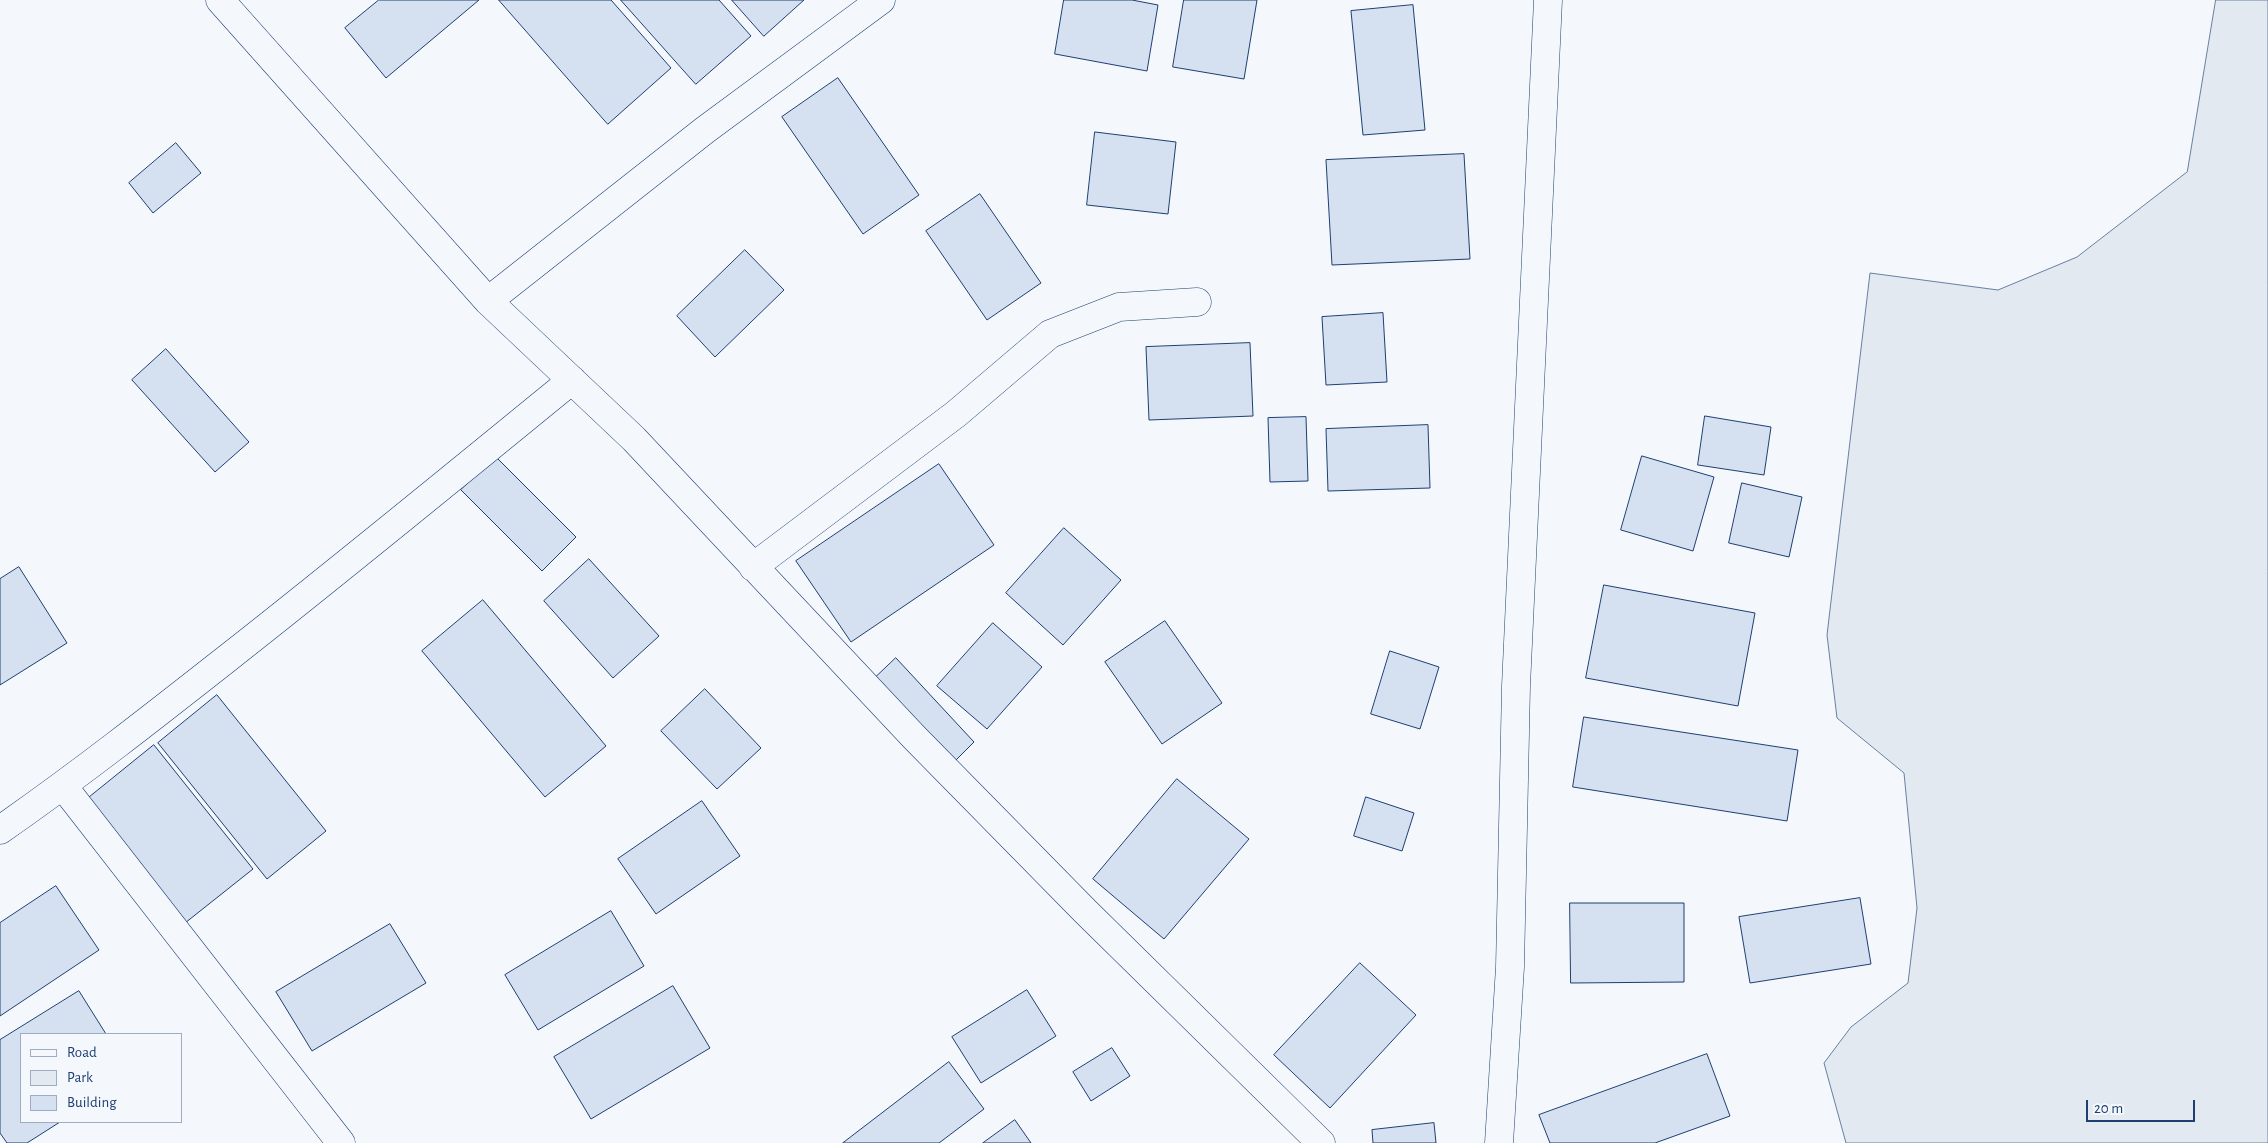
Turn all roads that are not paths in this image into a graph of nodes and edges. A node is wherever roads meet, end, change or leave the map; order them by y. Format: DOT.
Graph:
graph roads {
  1 [pos="220,0"];
  2 [pos="881,0"];
  3 [pos="1548,0"];
  4 [pos="488,301"];
  5 [pos="1196,302"];
  6 [pos="572,380"];
  7 [pos="754,567"];
  8 [pos="63,786"];
  9 [pos="0,830"];
  10 [pos="1309,1139"];
  11 [pos="341,1143"];
  12 [pos="1498,1143"];
  1 -- 4 [label="street"];
  2 -- 4 [label="street"];
  3 -- 12 [label="street"];
  4 -- 6 [label="street"];
  5 -- 7 [label="street"];
  6 -- 7 [label="street"];
  6 -- 8 [label="street"];
  7 -- 10 [label="street"];
  8 -- 9 [label="street"];
  8 -- 11 [label="street"];
}
